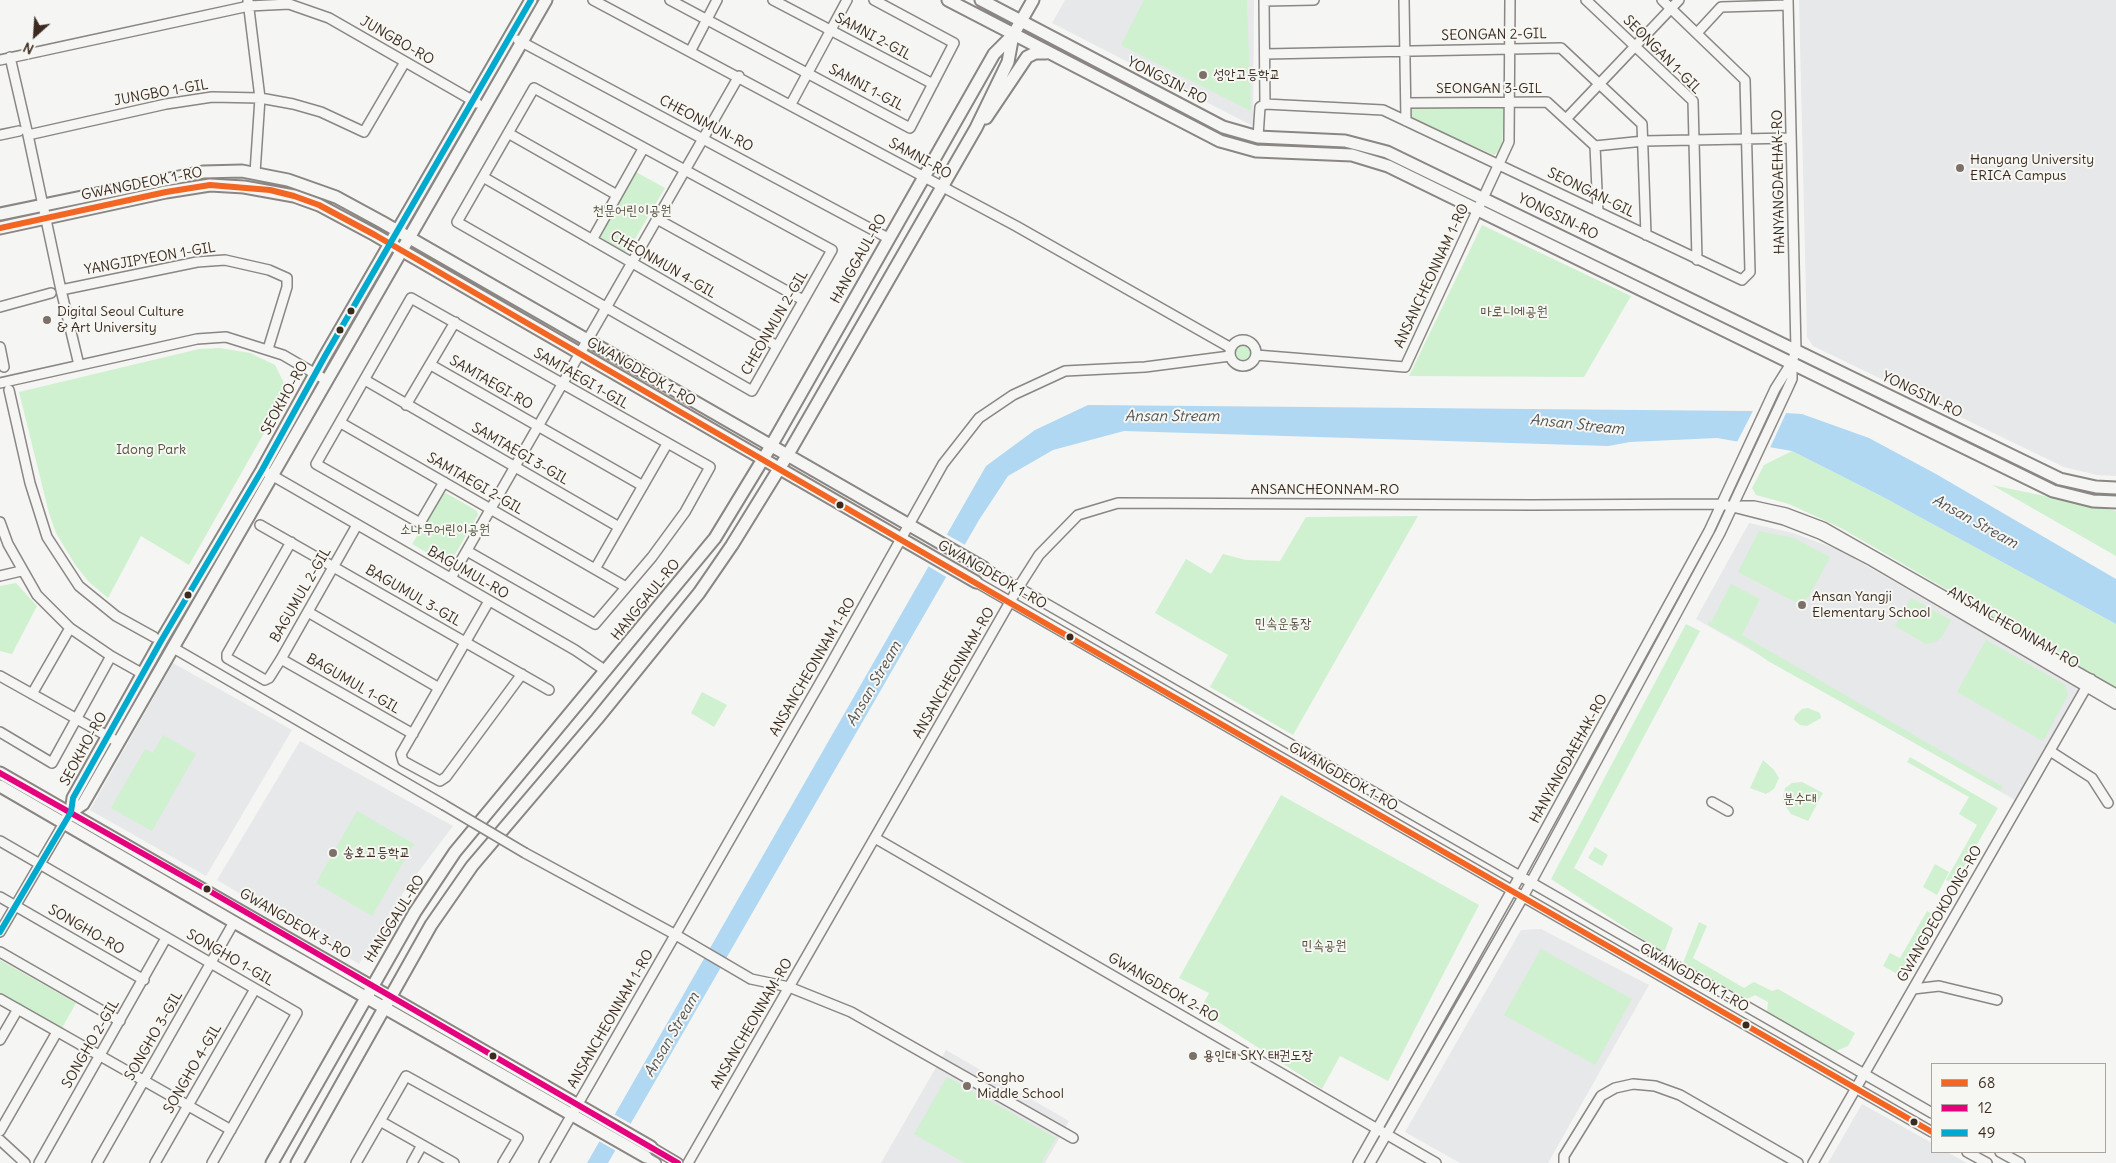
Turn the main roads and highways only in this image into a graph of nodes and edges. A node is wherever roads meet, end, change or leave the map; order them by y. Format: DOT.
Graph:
graph roads {
  1 [pos="531,0"];
  2 [pos="546,0"];
  3 [pos="948,0"];
  4 [pos="981,0"];
  5 [pos="1033,0"];
  6 [pos="1020,21"];
  7 [pos="1013,34"];
  8 [pos="1046,53"];
  9 [pos="976,128"];
  10 [pos="0,214"];
  11 [pos="0,228"];
  12 [pos="397,231"];
  13 [pos="409,238"];
  14 [pos="390,244"];
  15 [pos="401,250"];
  16 [pos="770,446"];
  17 [pos="787,456"];
  18 [pos="763,460"];
  19 [pos="778,469"];
  20 [pos="267,473"];
  21 [pos="2116,488"];
  22 [pos="2116,502"];
  23 [pos="984,568"];
  24 [pos="976,582"];
  25 [pos="113,740"];
  26 [pos="0,772"];
  27 [pos="0,786"];
  28 [pos="71,812"];
  29 [pos="64,824"];
  30 [pos="369,991"];
  31 [pos="387,1002"];
  32 [pos="648,1152"];
  33 [pos="272,1163"];
  34 [pos="297,1163"];
  1 -- 12 [label="main road, SEOKHO-RO"];
  2 -- 13 [label="main road, SEOKHO-RO"];
  3 -- 7 [label="main road, YONGSIN-RO"];
  4 -- 6 [label="main road, YONGSIN-RO"];
  5 -- 6 [label="main road, HANGGAUL-RO"];
  6 -- 7 [label="main road, HANGGAUL-RO"];
  6 -- 21 [label="main road, YONGSIN-RO"];
  7 -- 8 [label="main road, YONGSIN-RO"];
  7 -- 9 [label="main road, HANGGAUL-RO"];
  7 -- 16 [label="main road, HANGGAUL-RO"];
  8 -- 9 [label="main road"];
  8 -- 22 [label="main road, YONGSIN-RO"];
  9 -- 17 [label="main road, HANGGAUL-RO"];
  10 -- 12 [label="main road, GWANGDEOK 1-RO"];
  11 -- 14 [label="main road, GWANGDEOK 1-RO"];
  12 -- 13 [label="main road, GWANGDEOK 1-RO"];
  12 -- 14 [label="main road, SEOKHO-RO"];
  13 -- 15 [label="main road, SEOKHO-RO"];
  13 -- 16 [label="main road, GWANGDEOK 1-RO"];
  14 -- 15 [label="main road, GWANGDEOK 1-RO"];
  14 -- 20 [label="main road, SEOKHO-RO"];
  15 -- 18 [label="main road, GWANGDEOK 1-RO"];
  15 -- 20 [label="main road, SEOKHO-RO"];
  16 -- 17 [label="main road, GWANGDEOK 1-RO"];
  16 -- 18 [label="main road, HANGGAUL-RO"];
  17 -- 19 [label="main road, HANGGAUL-RO"];
  17 -- 23 [label="main road, GWANGDEOK 1-RO"];
  18 -- 19 [label="main road, GWANGDEOK 1-RO"];
  18 -- 30 [label="main road, HANGGAUL-RO"];
  19 -- 24 [label="main road, GWANGDEOK 1-RO"];
  19 -- 31 [label="main road, HANGGAUL-RO"];
  20 -- 25 [label="main road, SEOKHO-RO"];
  20 -- 25 [label="main road, SEOKHO-RO"];
  25 -- 28 [label="main road, SEOKHO-RO"];
  26 -- 28 [label="main road, GWANGDEOK 3-RO"];
  27 -- 29 [label="main road, GWANGDEOK 3-RO"];
  28 -- 29 [label="main road, SEOKHO-RO"];
  28 -- 30 [label="main road, GWANGDEOK 3-RO"];
  29 -- 30 [label="main road, GWANGDEOK 3-RO"];
  30 -- 31 [label="main road, GWANGDEOK 3-RO"];
  30 -- 33 [label="main road, HANGGAUL-RO"];
  31 -- 32 [label="main road, GWANGDEOK 3-RO"];
  31 -- 34 [label="main road, HANGGAUL-RO"];
}
